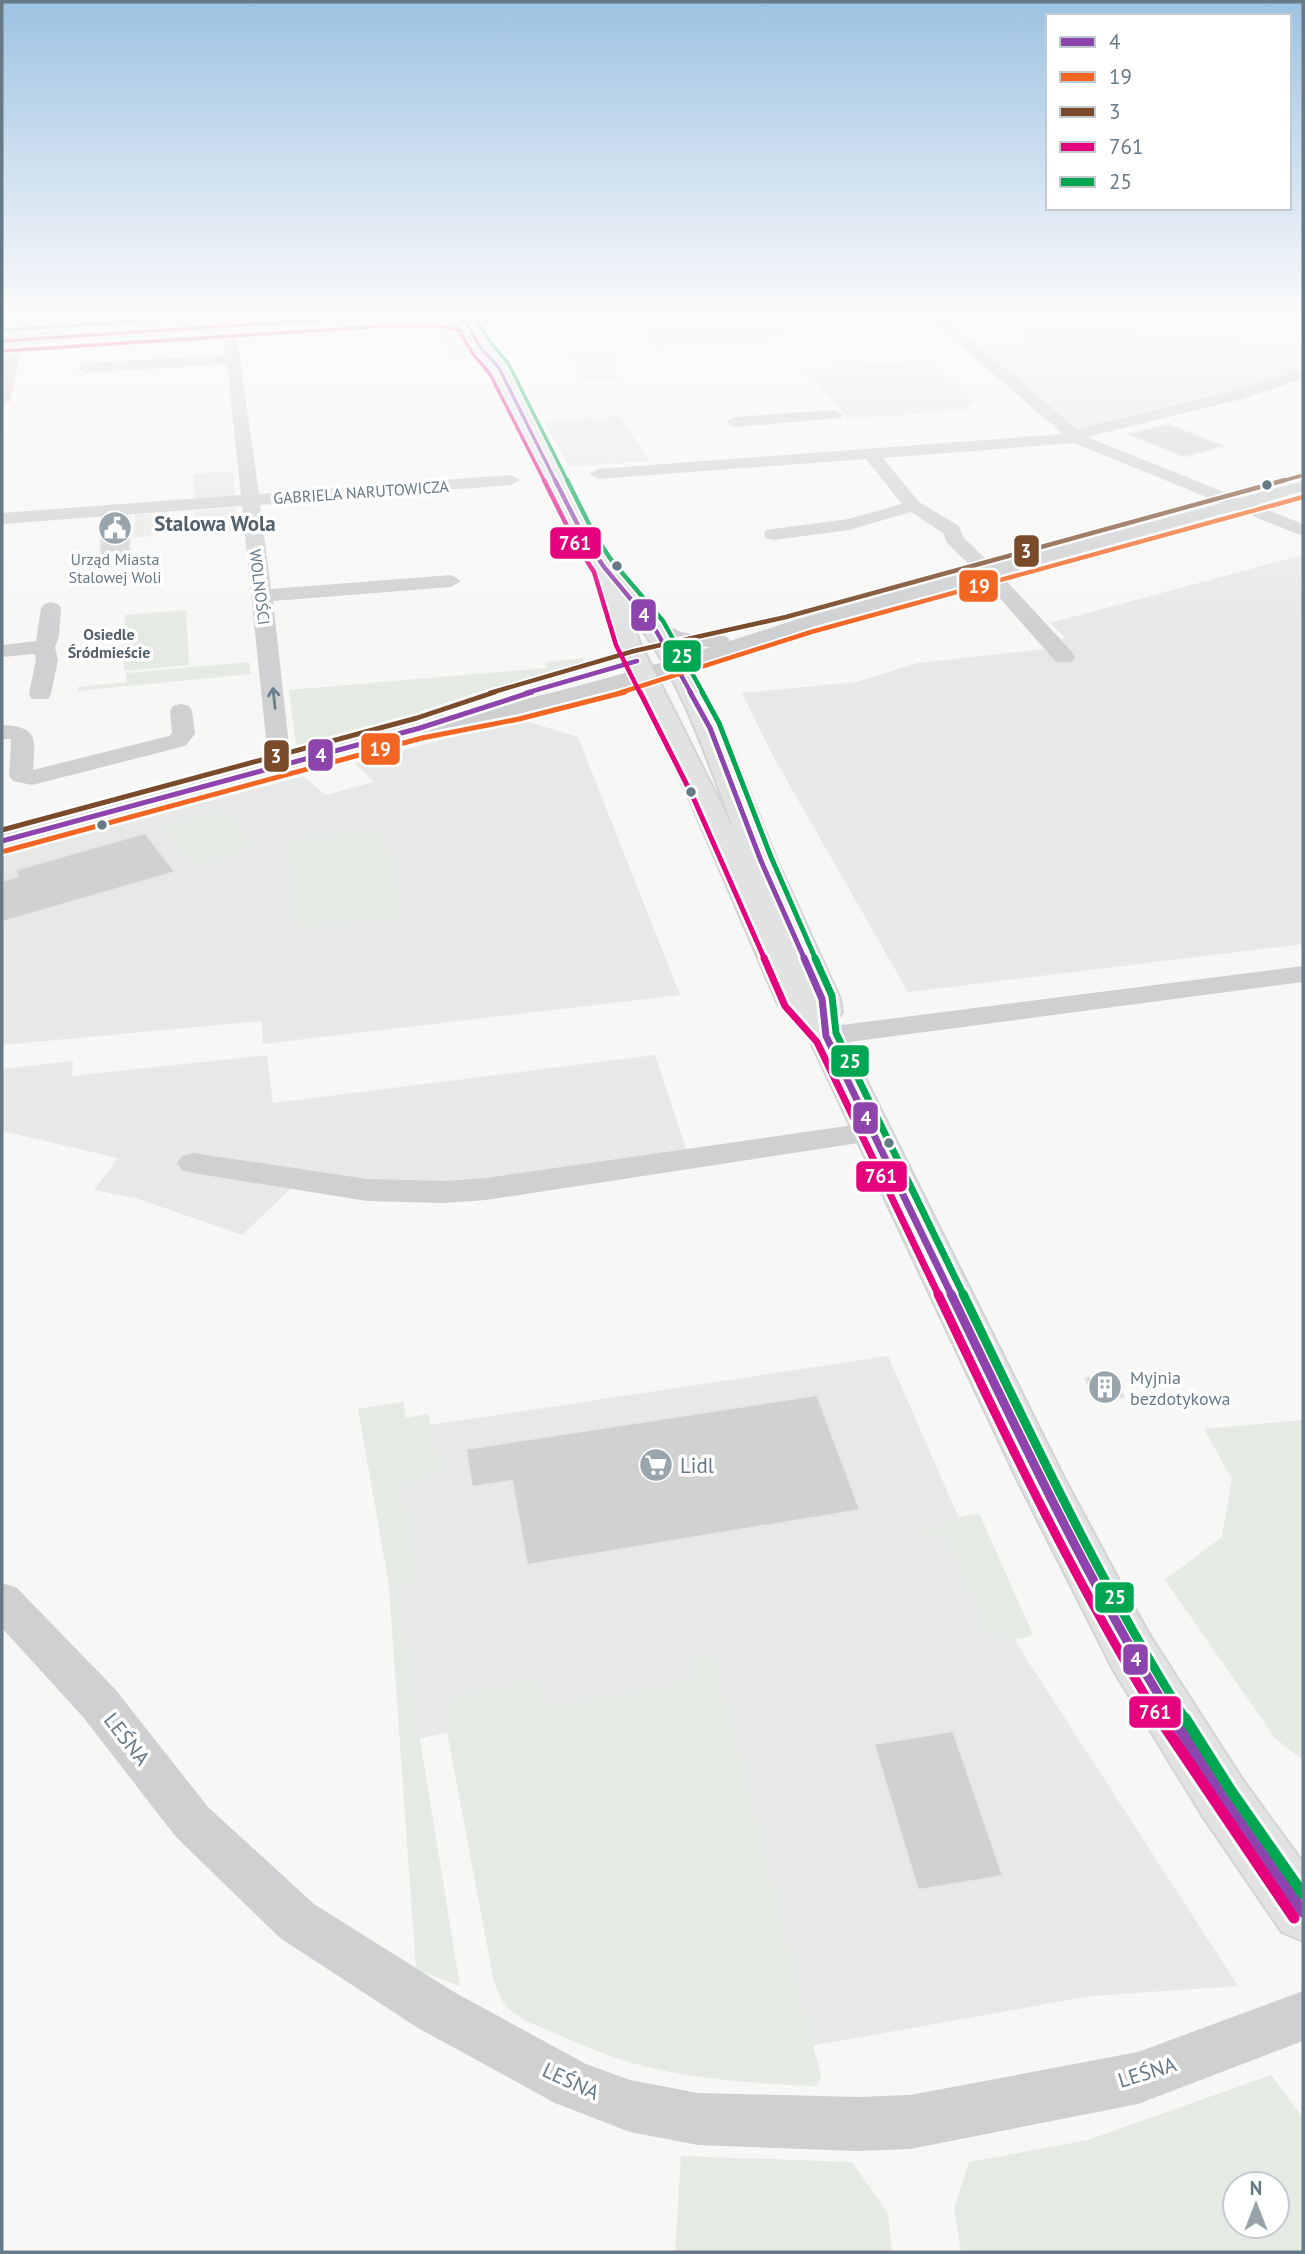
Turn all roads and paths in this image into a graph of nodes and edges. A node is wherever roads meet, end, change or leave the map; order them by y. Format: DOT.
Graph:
graph roads {
  1 [pos="241,418"];
  2 [pos="524,418"];
  3 [pos="789,418"];
  4 [pos="1055,418"];
  5 [pos="1147,418"];
  6 [pos="734,422"];
  7 [pos="1076,436"];
  8 [pos="870,454"];
  9 [pos="598,474"];
  10 [pos="511,481"];
  11 [pos="1303,486"];
  12 [pos="249,500"];
  13 [pos="1237,504"];
  14 [pos="913,506"];
  15 [pos="2,519"];
  16 [pos="1303,530"];
  17 [pos="774,534"];
  18 [pos="604,567"];
  19 [pos="988,572"];
  20 [pos="451,580"];
  21 [pos="262,596"];
  22 [pos="51,608"];
  23 [pos="654,627"];
  24 [pos="788,627"];
  25 [pos="720,641"];
  26 [pos="44,647"];
  27 [pos="2,651"];
  28 [pos="1064,657"];
  29 [pos="674,659"];
  30 [pos="640,669"];
  31 [pos="40,694"];
  32 [pos="576,694"];
  33 [pos="181,711"];
  34 [pos="664,715"];
  35 [pos="420,728"];
  36 [pos="2,732"];
  37 [pos="278,766"];
  38 [pos="2,841"];
  39 [pos="1303,974"];
  40 [pos="826,1036"];
  41 [pos="874,1132"];
  42 [pos="192,1163"];
  43 [pos="2,1600"];
  44 [pos="1303,1912"];
  45 [pos="1303,2016"];
  1 -- 12 [label="street, WOLNOŚCI"];
  2 -- 18 [label="main road"];
  3 -- 6 [label="street"];
  4 -- 7 [label="street"];
  5 -- 7 [label="street"];
  7 -- 8 [label="street"];
  7 -- 13 [label="street"];
  8 -- 9 [label="street"];
  8 -- 14 [label="street"];
  10 -- 12 [label="street, GABRIELA NARUTOWICZA"];
  11 -- 13 [label="street"];
  12 -- 15 [label="street, GABRIELA NARUTOWICZA"];
  12 -- 21 [label="street, WOLNOŚCI"];
  13 -- 16 [label="street"];
  13 -- 19 [label="street"];
  14 -- 17 [label="street"];
  14 -- 19 [label="street"];
  18 -- 23 [label="main road"];
  18 -- 30 [label="main road"];
  19 -- 24 [label="street"];
  19 -- 28 [label="street"];
  20 -- 21 [label="street"];
  37 -- 21 [label="street, WOLNOŚCI, one-way"];
  22 -- 26 [label="street"];
  23 -- 25 [label="street"];
  23 -- 29 [label="main road"];
  24 -- 25 [label="street"];
  24 -- 29 [label="street"];
  25 -- 29 [label="street"];
  26 -- 27 [label="street"];
  26 -- 31 [label="street"];
  29 -- 30 [label="street"];
  29 -- 40 [label="main road"];
  30 -- 32 [label="street"];
  30 -- 34 [label="main road"];
  30 -- 35 [label="street"];
  32 -- 34 [label="street"];
  32 -- 35 [label="street"];
  33 -- 36 [label="street"];
  34 -- 40 [label="main road"];
  35 -- 37 [label="street"];
  37 -- 38 [label="street"];
  39 -- 40 [label="street"];
  40 -- 41 [label="main road"];
  41 -- 42 [label="street"];
  41 -- 44 [label="main road"];
  43 -- 45 [label="street, LEŚNA"];
}
